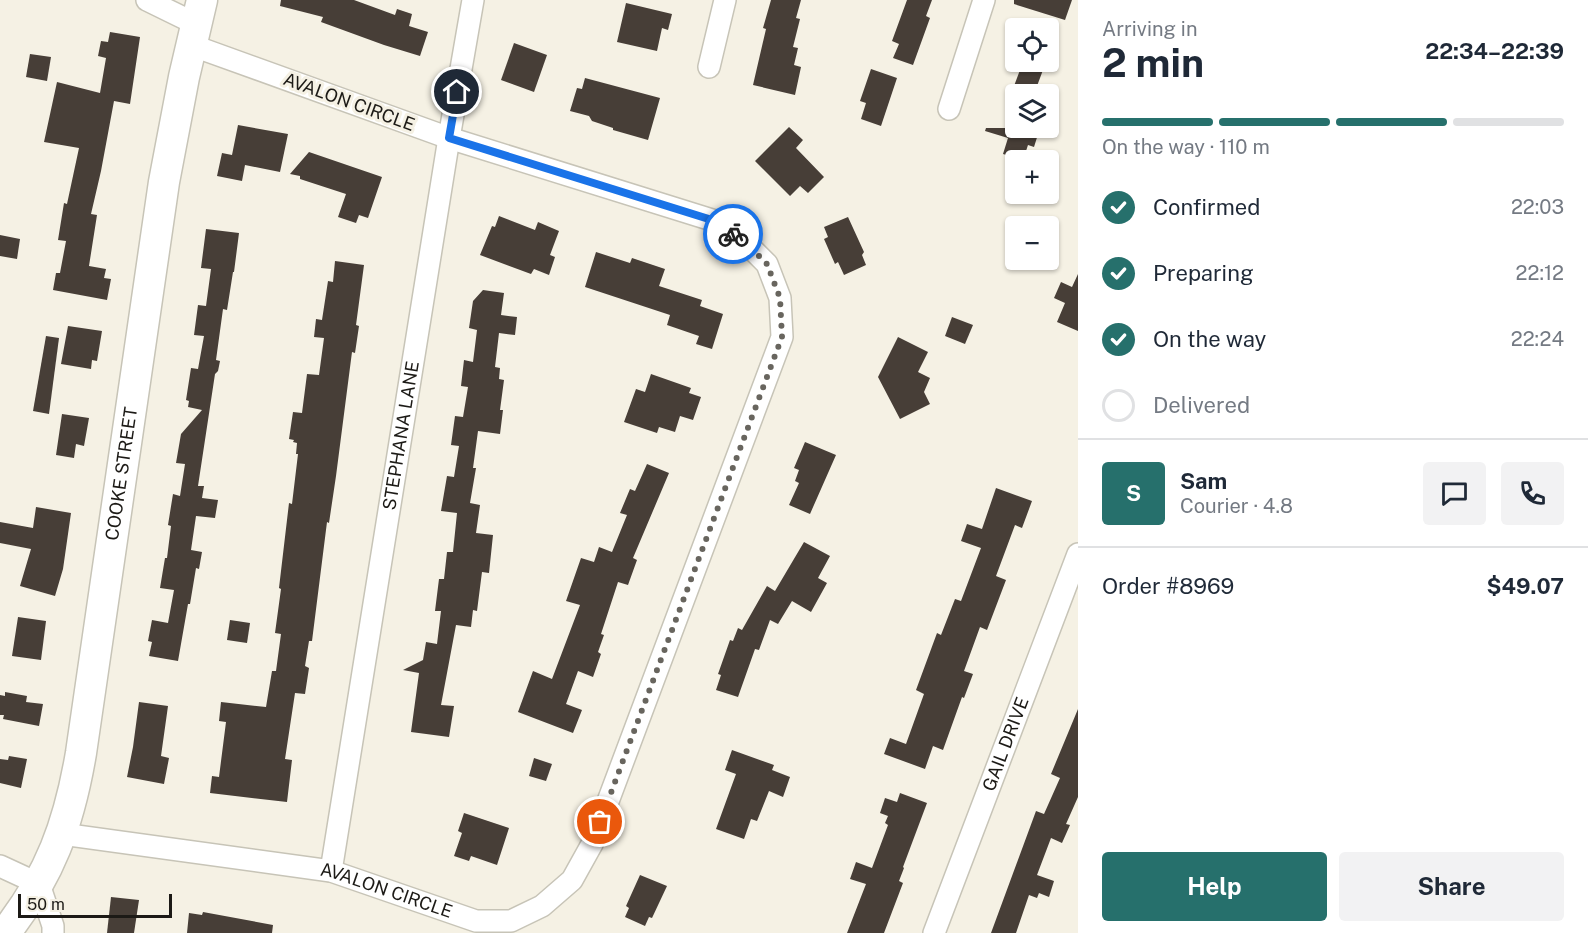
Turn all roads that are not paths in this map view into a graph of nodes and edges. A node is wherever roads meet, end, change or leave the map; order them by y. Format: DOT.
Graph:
graph roads {
  1 [pos="147,0"];
  2 [pos="473,0"];
  3 [pos="725,0"];
  4 [pos="984,0"];
  5 [pos="196,23"];
  6 [pos="709,67"];
  7 [pos="949,109"];
  8 [pos="449,138"];
  9 [pos="1078,554"];
  10 [pos="62,834"];
  11 [pos="0,866"];
  12 [pos="331,871"];
  13 [pos="39,884"];
  14 [pos="5,933"];
  15 [pos="52,933"];
  16 [pos="934,933"];
  1 -- 5 [label="street, AVALON CIRCLE"];
  2 -- 8 [label="street, STEPHANA LANE"];
  3 -- 6 [label="street"];
  4 -- 7 [label="street"];
  5 -- 8 [label="street, AVALON CIRCLE"];
  5 -- 10 [label="main road, COOKE STREET"];
  8 -- 12 [label="street, STEPHANA LANE"];
  8 -- 12 [label="street, AVALON CIRCLE"];
  9 -- 16 [label="street, GAIL DRIVE"];
  10 -- 12 [label="street, AVALON CIRCLE"];
  10 -- 13 [label="main road, COOKE STREET"];
  11 -- 13 [label="street"];
  13 -- 14 [label="main road, COOKE STREET"];
  13 -- 15 [label="street"];
}
